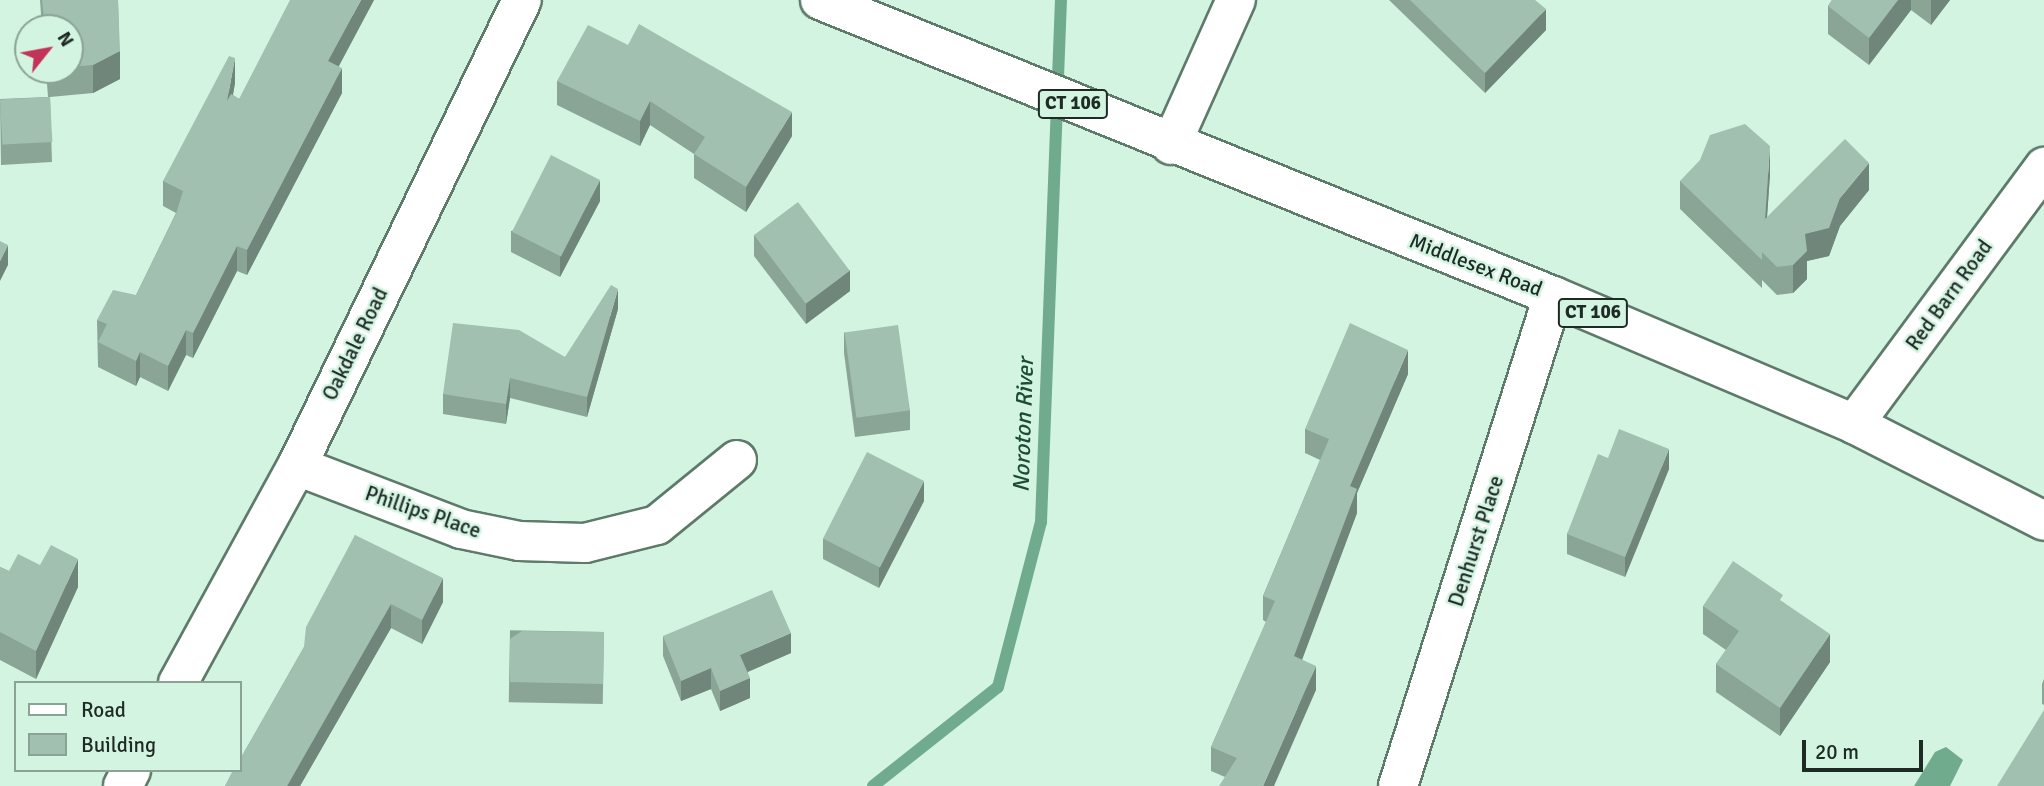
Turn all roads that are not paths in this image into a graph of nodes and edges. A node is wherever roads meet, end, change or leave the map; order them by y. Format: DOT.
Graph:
graph roads {
  1 [pos="522,0"];
  2 [pos="820,0"];
  3 [pos="1236,0"];
  4 [pos="1171,145"];
  5 [pos="2044,167"];
  6 [pos="1553,296"];
  7 [pos="1854,424"];
  8 [pos="737,460"];
  9 [pos="296,466"];
  10 [pos="2044,522"];
  11 [pos="179,681"];
  12 [pos="1398,786"];
  1 -- 9 [label="street, Oakdale Road"];
  2 -- 4 [label="street, Middlesex Road / CT 106"];
  3 -- 4 [label="street"];
  4 -- 6 [label="street, Middlesex Road / CT 106"];
  5 -- 7 [label="street, Red Barn Road"];
  6 -- 7 [label="street, Middlesex Road / CT 106"];
  6 -- 12 [label="street, Denhurst Place"];
  7 -- 10 [label="street, Middlesex Road / CT 106"];
  8 -- 9 [label="street, Phillips Place"];
  9 -- 11 [label="street, Oakdale Road"];
}
